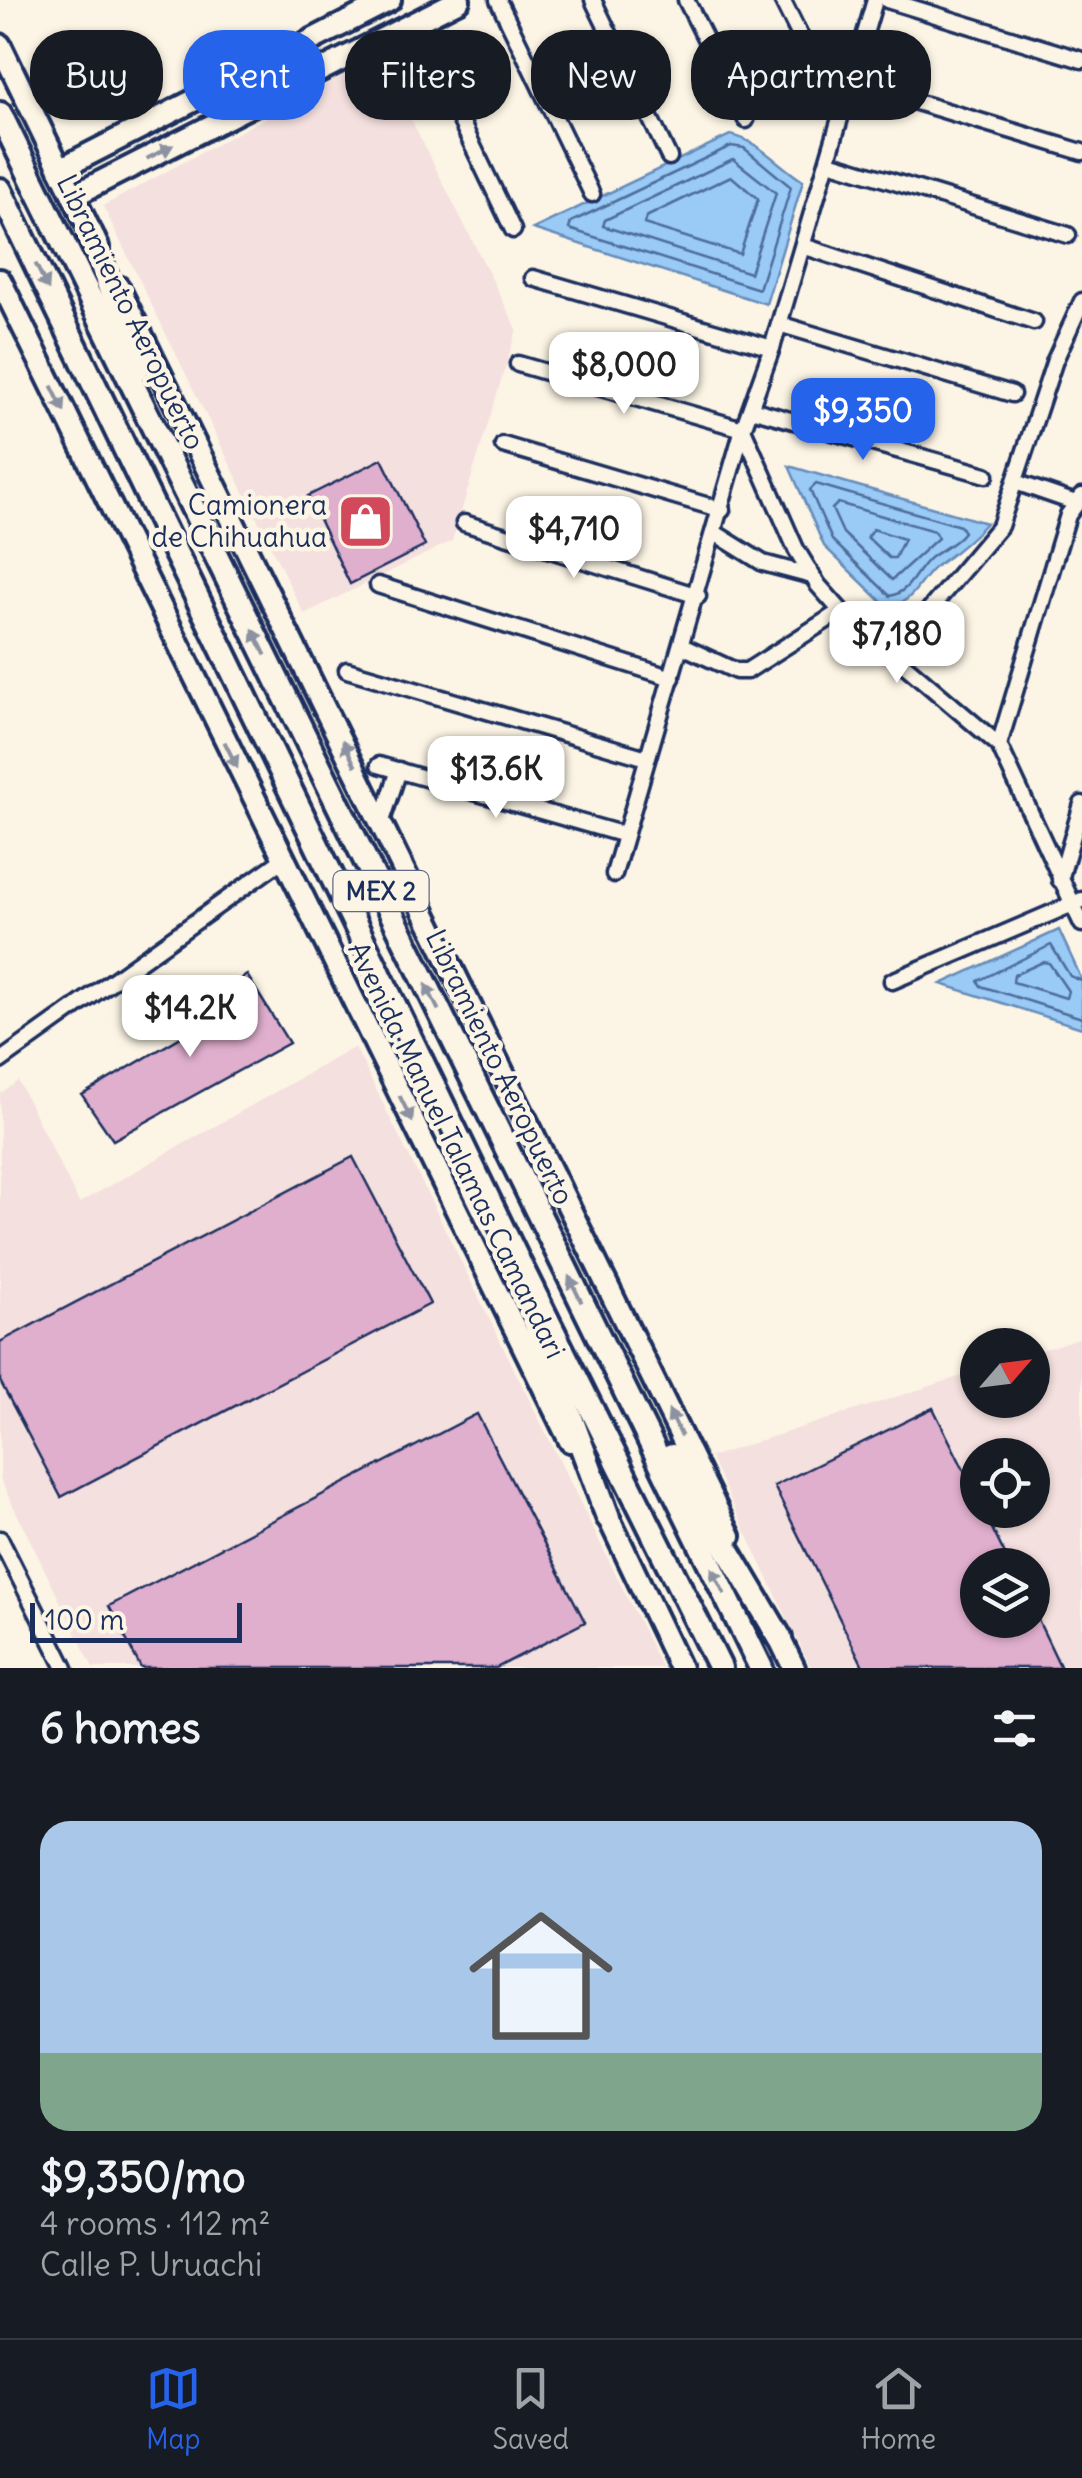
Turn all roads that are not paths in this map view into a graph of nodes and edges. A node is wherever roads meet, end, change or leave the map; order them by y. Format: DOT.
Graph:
graph roads {
  1 [pos="459,0"];
  2 [pos="498,0"];
  3 [pos="593,0"];
  4 [pos="686,0"];
  5 [pos="782,0"];
  6 [pos="875,0"];
  7 [pos="887,0"];
  8 [pos="385,2"];
  9 [pos="414,22"];
  10 [pos="393,30"];
  11 [pos="399,30"];
  12 [pos="701,30"];
  13 [pos="797,30"];
  14 [pos="866,30"];
  15 [pos="325,33"];
  16 [pos="0,45"];
  17 [pos="1082,60"];
  18 [pos="183,106"];
  19 [pos="931,106"];
  20 [pos="0,114"];
  21 [pos="223,120"];
  22 [pos="840,120"];
  23 [pos="1082,152"];
  24 [pos="669,158"];
  25 [pos="829,162"];
  26 [pos="60,169"];
  27 [pos="0,190"];
  28 [pos="592,194"];
  29 [pos="74,196"];
  30 [pos="513,230"];
  31 [pos="92,234"];
  32 [pos="1068,235"];
  33 [pos="803,246"];
  34 [pos="534,278"];
  35 [pos="0,280"];
  36 [pos="1082,301"];
  37 [pos="1034,322"];
  38 [pos="779,324"];
  39 [pos="772,348"];
  40 [pos="518,364"];
  41 [pos="1012,394"];
  42 [pos="751,409"];
  43 [pos="743,428"];
  44 [pos="503,445"];
  45 [pos="170,461"];
  46 [pos="986,474"];
  47 [pos="1016,482"];
  48 [pos="1077,508"];
  49 [pos="722,510"];
  50 [pos="464,524"];
  51 [pos="715,533"];
  52 [pos="812,576"];
  53 [pos="378,585"];
  54 [pos="698,596"];
  55 [pos="841,611"];
  56 [pos="682,646"];
  57 [pos="892,654"];
  58 [pos="346,670"];
  59 [pos="672,678"];
  60 [pos="999,745"];
  61 [pos="646,758"];
  62 [pos="379,764"];
  63 [pos="399,770"];
  64 [pos="1082,804"];
  65 [pos="382,821"];
  66 [pos="625,836"];
  67 [pos="282,860"];
  68 [pos="614,874"];
  69 [pos="1060,880"];
  70 [pos="1077,903"];
  71 [pos="1082,924"];
  72 [pos="892,981"];
  73 [pos="0,1061"];
  74 [pos="519,1263"];
  75 [pos="606,1352"];
  76 [pos="608,1518"];
  77 [pos="0,1539"];
  78 [pos="780,1638"];
  79 [pos="65,1668"];
  80 [pos="680,1668"];
  81 [pos="720,1668"];
  82 [pos="761,1668"];
  83 [pos="794,1668"];
  1 -- 9 [label="main road"];
  2 -- 28 [label="street"];
  3 -- 24 [label="street"];
  4 -- 12 [label="street"];
  5 -- 13 [label="street"];
  6 -- 14 [label="street"];
  7 -- 17 [label="street"];
  8 -- 10 [label="main road"];
  8 -- 15 [label="main road"];
  9 -- 11 [label="main road"];
  9 -- 30 [label="street"];
  16 -- 26 [label="main road"];
  18 -- 26 [label="main road"];
  19 -- 23 [label="street"];
  20 -- 45 [label="highway, Libramiento Aeropuerto / MEX 2"];
  29 -- 21 [label="main road, one-way"];
  22 -- 25 [label="street"];
  25 -- 32 [label="street"];
  25 -- 33 [label="street"];
  26 -- 29 [label="main road"];
  27 -- 74 [label="highway, MEX 2, one-way"];
  29 -- 31 [label="main road"];
  31 -- 45 [label="highway"];
  65 -- 31 [label="main road, one-way"];
  33 -- 37 [label="street"];
  33 -- 38 [label="street"];
  34 -- 39 [label="street"];
  35 -- 67 [label="main road, Avenida Manuel Talamas Camandari, one-way"];
  36 -- 47 [label="street"];
  38 -- 39 [label="street"];
  38 -- 41 [label="street"];
  39 -- 42 [label="street"];
  40 -- 43 [label="street"];
  42 -- 43 [label="street"];
  42 -- 46 [label="street"];
  43 -- 49 [label="street"];
  43 -- 52 [label="street"];
  44 -- 49 [label="street"];
  75 -- 45 [label="highway, Libramiento Aeropuerto / MEX 2, one-way"];
  47 -- 48 [label="street"];
  47 -- 57 [label="street"];
  48 -- 60 [label="street"];
  49 -- 51 [label="street"];
  50 -- 54 [label="street"];
  51 -- 52 [label="street"];
  51 -- 54 [label="street"];
  52 -- 55 [label="street"];
  53 -- 59 [label="street"];
  54 -- 56 [label="street"];
  55 -- 56 [label="street"];
  55 -- 57 [label="street"];
  56 -- 59 [label="street"];
  57 -- 60 [label="street"];
  58 -- 61 [label="street"];
  59 -- 61 [label="street"];
  60 -- 69 [label="street"];
  61 -- 66 [label="street"];
  62 -- 63 [label="street"];
  63 -- 65 [label="street"];
  63 -- 66 [label="street"];
  64 -- 69 [label="street"];
  78 -- 65 [label="main road, one-way"];
  66 -- 68 [label="street"];
  67 -- 73 [label="street"];
  67 -- 76 [label="main road, Avenida Manuel Talamas Camandari, one-way"];
  69 -- 70 [label="street"];
  70 -- 71 [label="street"];
  70 -- 72 [label="street"];
  74 -- 76 [label="highway"];
  74 -- 81 [label="highway, MEX 2"];
  75 -- 78 [label="highway"];
  82 -- 75 [label="highway, Libramiento Aeropuerto / MEX 2, one-way"];
  76 -- 80 [label="main road, Avenida Manuel Talamas Camandari"];
  77 -- 79 [label="street"];
  78 -- 83 [label="main road"];
}
